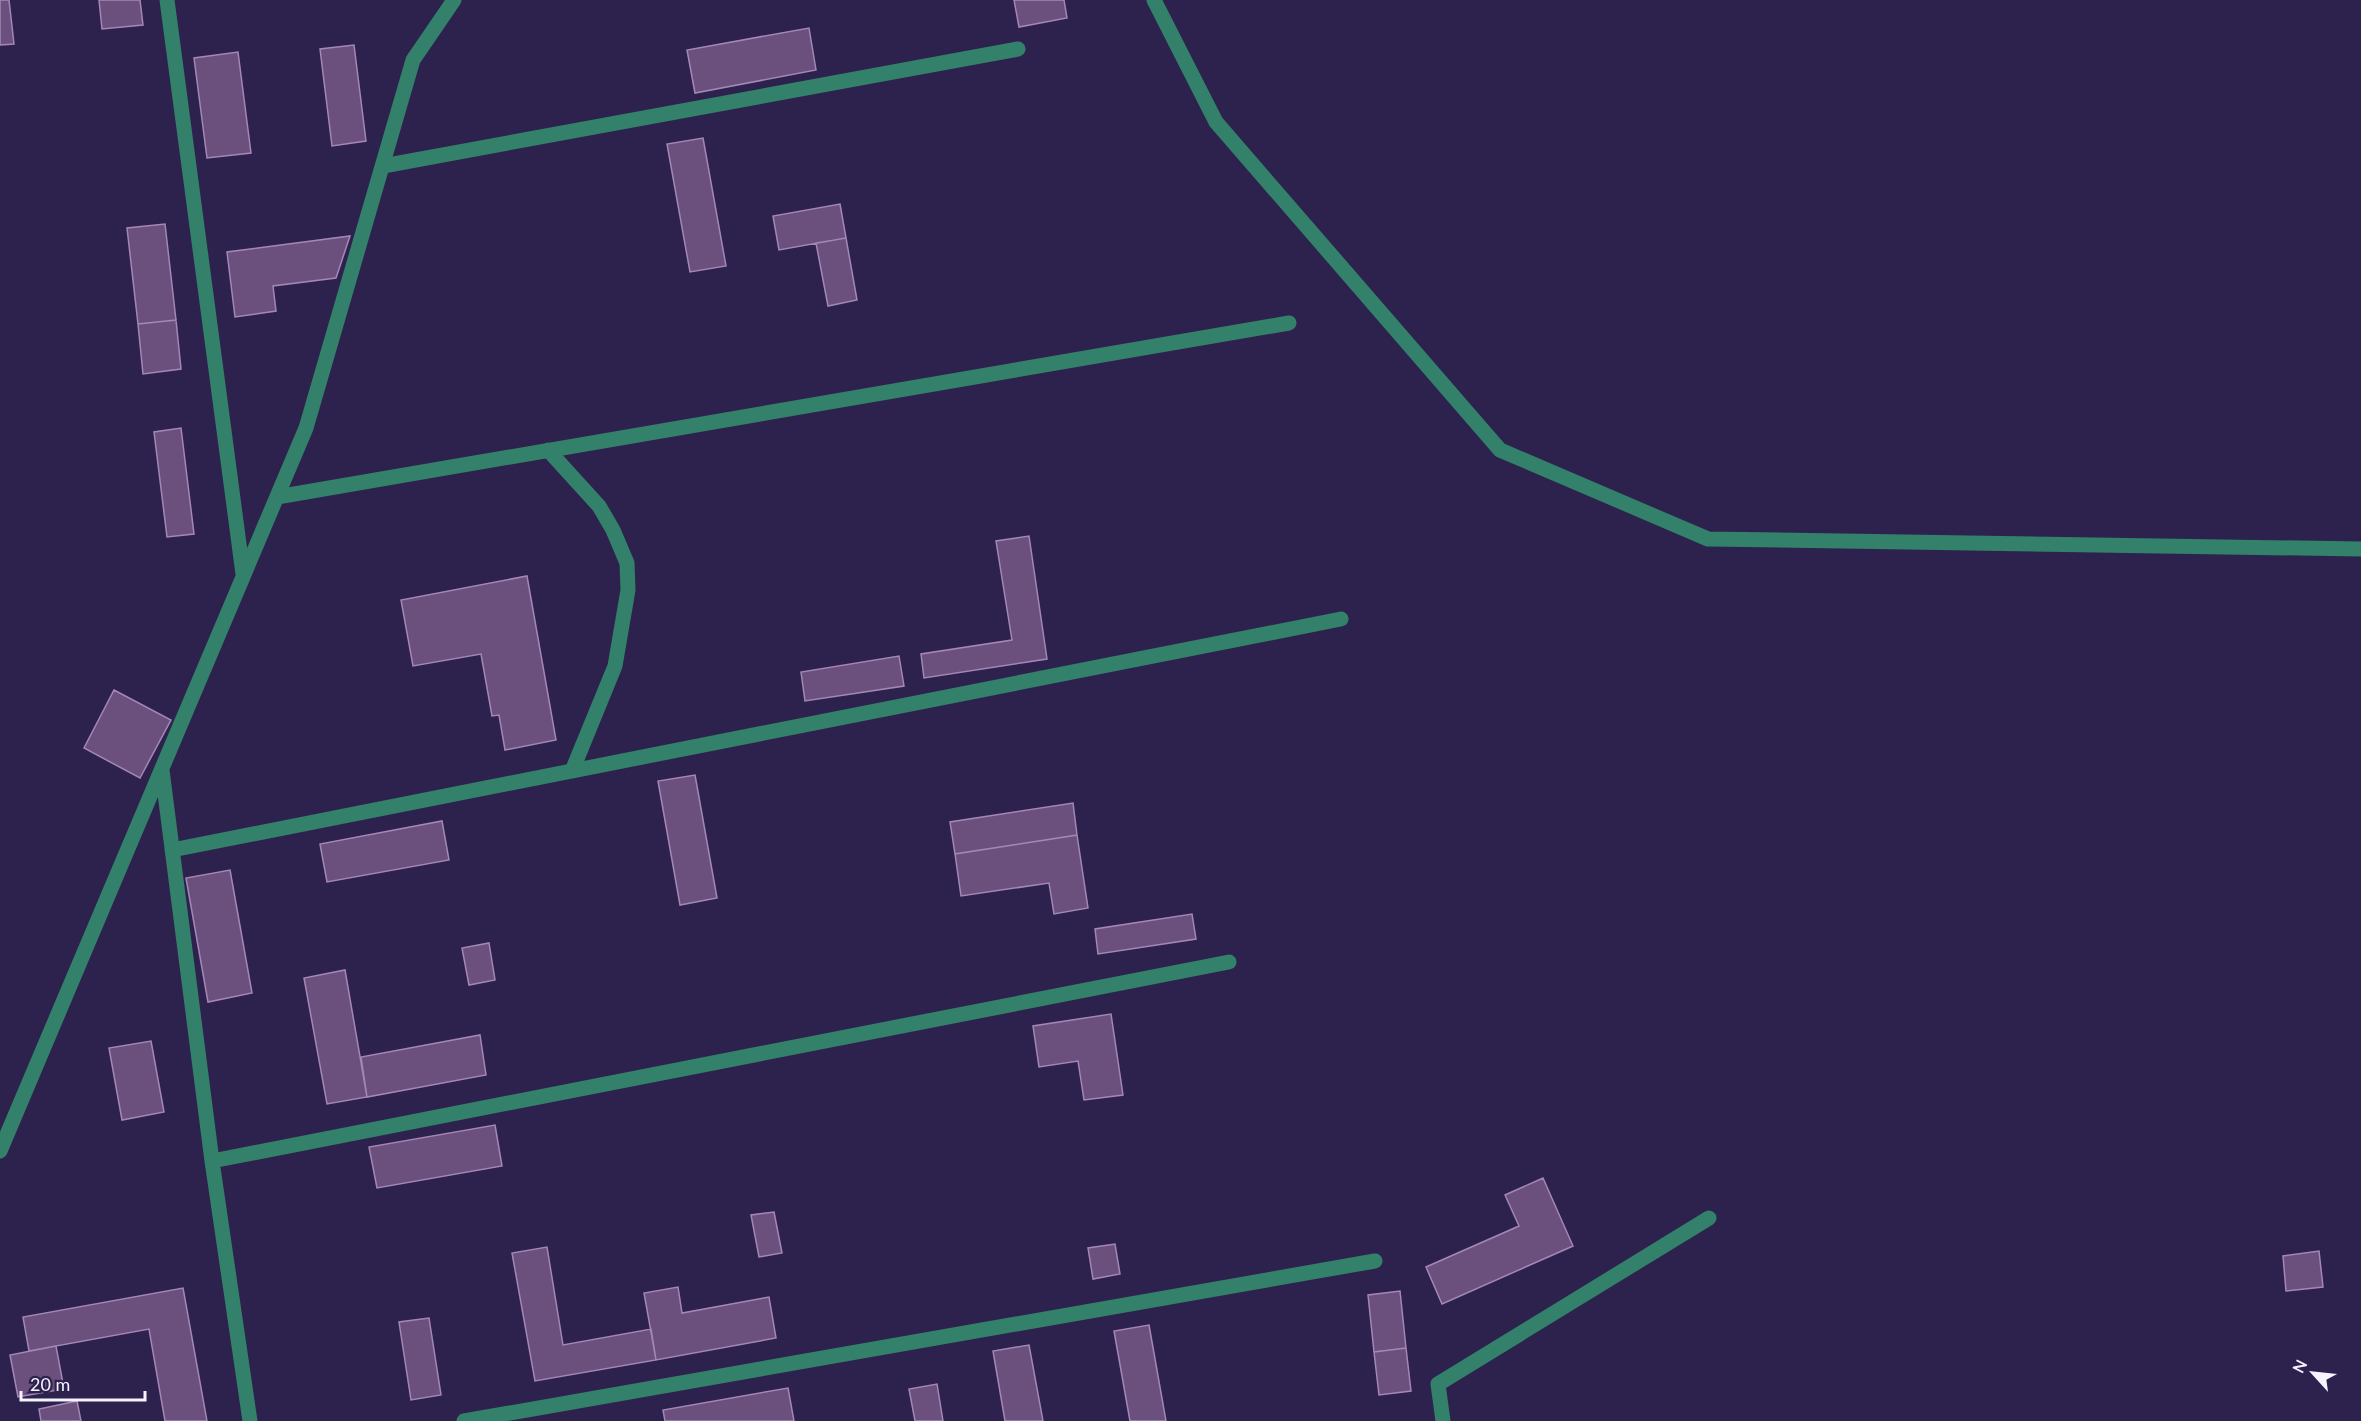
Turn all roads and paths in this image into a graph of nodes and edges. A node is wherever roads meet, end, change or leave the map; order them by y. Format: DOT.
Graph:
graph roads {
  1 [pos="167,0"];
  2 [pos="454,0"];
  3 [pos="1154,0"];
  4 [pos="1018,49"];
  5 [pos="382,166"];
  6 [pos="1289,322"];
  7 [pos="548,450"];
  8 [pos="277,497"];
  9 [pos="2361,549"];
  10 [pos="243,576"];
  11 [pos="1341,619"];
  12 [pos="162,768"];
  13 [pos="572,771"];
  14 [pos="172,850"];
  15 [pos="1229,962"];
  16 [pos="0,1152"];
  17 [pos="212,1161"];
  18 [pos="1709,1218"];
  19 [pos="1375,1261"];
  20 [pos="250,1421"];
  21 [pos="464,1421"];
  22 [pos="1443,1421"];
  1 -- 10 [label="lane"];
  2 -- 5 [label="lane"];
  3 -- 9 [label="lane"];
  4 -- 5 [label="lane"];
  5 -- 8 [label="lane"];
  6 -- 7 [label="lane"];
  7 -- 8 [label="lane"];
  7 -- 13 [label="lane"];
  8 -- 10 [label="lane"];
  10 -- 12 [label="lane"];
  11 -- 13 [label="lane"];
  12 -- 14 [label="lane"];
  12 -- 16 [label="lane"];
  13 -- 14 [label="lane"];
  14 -- 17 [label="lane"];
  15 -- 17 [label="lane"];
  17 -- 20 [label="lane"];
  18 -- 22 [label="lane"];
  19 -- 21 [label="lane"];
}
